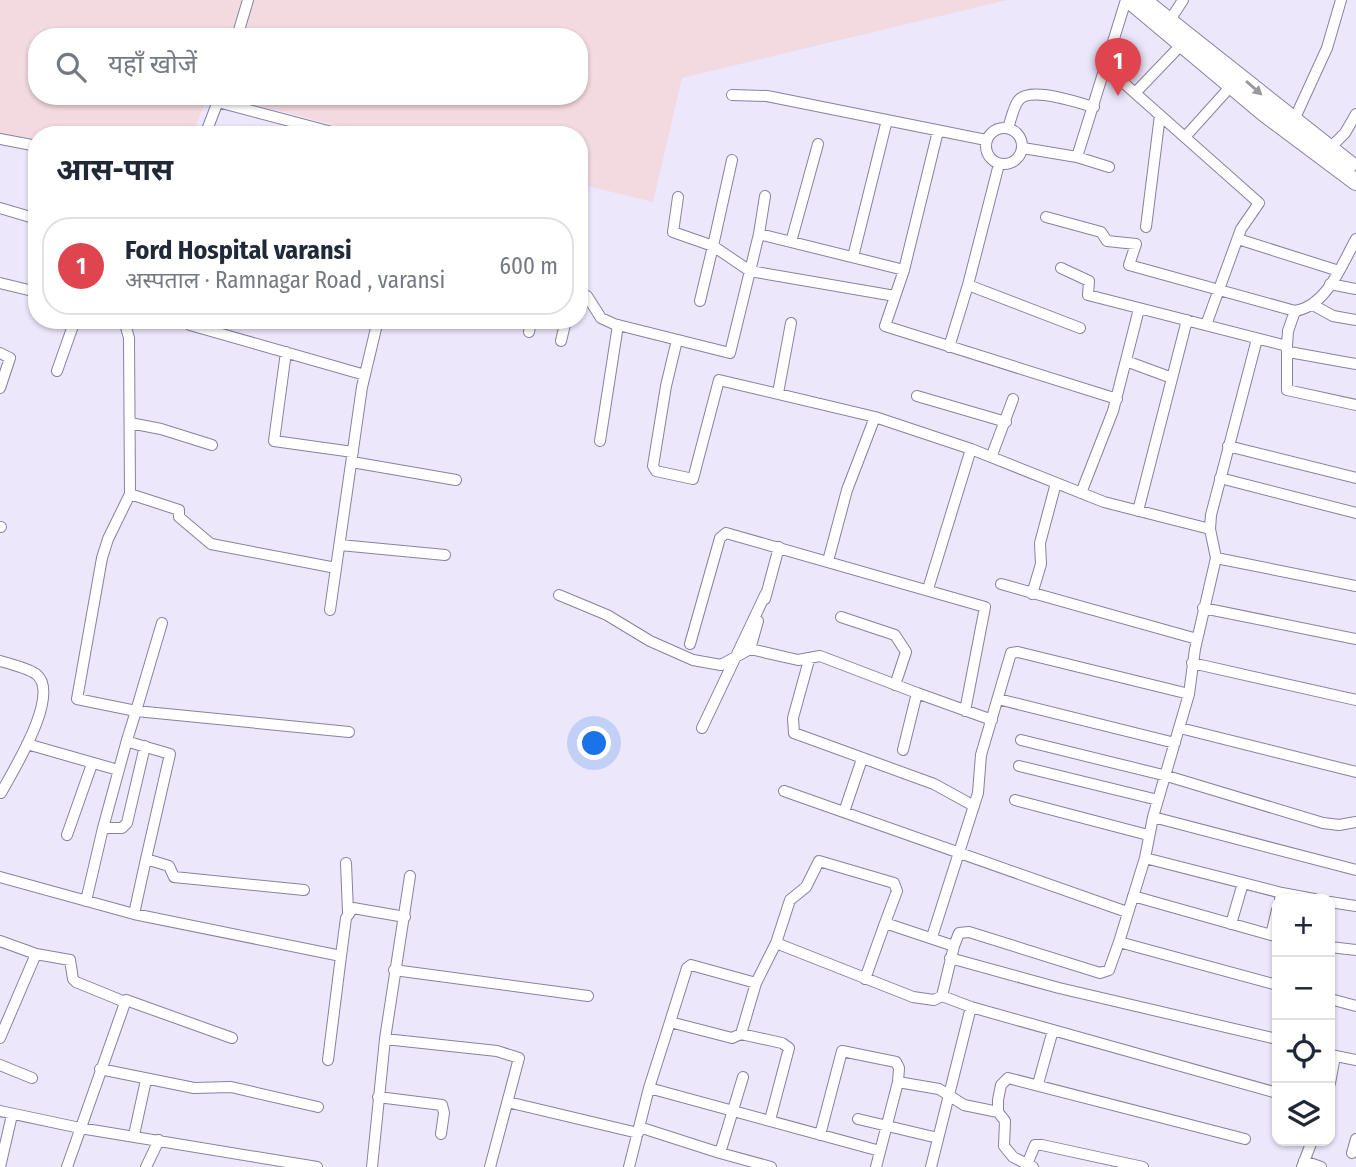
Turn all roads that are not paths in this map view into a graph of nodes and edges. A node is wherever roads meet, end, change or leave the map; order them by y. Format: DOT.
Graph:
graph roads {
  1 [pos="248,0"];
  2 [pos="1128,0"];
  3 [pos="1143,0"];
  4 [pos="1183,0"];
  5 [pos="1341,0"];
  6 [pos="1170,20"];
  7 [pos="240,28"];
  8 [pos="1182,44"];
  9 [pos="1106,67"];
  10 [pos="1231,86"];
  11 [pos="1135,93"];
  12 [pos="732,95"];
  13 [pos="217,105"];
  14 [pos="238,105"];
  15 [pos="1094,107"];
  16 [pos="1356,114"];
  17 [pos="1160,115"];
  18 [pos="887,120"];
  19 [pos="1294,120"];
  20 [pos="208,126"];
  21 [pos="303,126"];
  22 [pos="1008,128"];
  23 [pos="938,131"];
  24 [pos="1185,137"];
  25 [pos="0,139"];
  26 [pos="986,140"];
  27 [pos="28,144"];
  28 [pos="818,144"];
  29 [pos="1023,148"];
  30 [pos="1330,148"];
  31 [pos="1077,157"];
  32 [pos="732,160"];
  33 [pos="999,164"];
  34 [pos="1109,167"];
  35 [pos="1356,168"];
  36 [pos="1356,182"];
  37 [pos="765,196"];
  38 [pos="678,197"];
  39 [pos="0,208"];
  40 [pos="28,216"];
  41 [pos="1046,217"];
  42 [pos="1146,227"];
  43 [pos="760,234"];
  44 [pos="1238,239"];
  45 [pos="1356,239"];
  46 [pos="791,242"];
  47 [pos="713,246"];
  48 [pos="853,257"];
  49 [pos="1061,268"];
  50 [pos="904,270"];
  51 [pos="750,271"];
  52 [pos="1339,271"];
  53 [pos="0,283"];
  54 [pos="1330,284"];
  55 [pos="968,285"];
  56 [pos="1220,289"];
  57 [pos="1356,289"];
  58 [pos="28,290"];
  59 [pos="895,296"];
  60 [pos="588,298"];
  61 [pos="700,301"];
  62 [pos="1313,305"];
  63 [pos="1139,309"];
  64 [pos="1295,311"];
  65 [pos="1187,320"];
  66 [pos="1356,320"];
  67 [pos="792,323"];
  68 [pos="618,325"];
  69 [pos="1206,325"];
  70 [pos="1080,328"];
  71 [pos="72,329"];
  72 [pos="126,329"];
  73 [pos="204,329"];
  74 [pos="376,329"];
  75 [pos="564,329"];
  76 [pos="1257,339"];
  77 [pos="677,340"];
  78 [pos="561,341"];
  79 [pos="949,347"];
  80 [pos="1288,349"];
  81 [pos="286,352"];
  82 [pos="0,353"];
  83 [pos="1126,361"];
  84 [pos="1356,364"];
  85 [pos="57,371"];
  86 [pos="365,375"];
  87 [pos="1172,378"];
  88 [pos="0,388"];
  89 [pos="778,393"];
  90 [pos="917,396"];
  91 [pos="1013,399"];
  92 [pos="1116,399"];
  93 [pos="1356,405"];
  94 [pos="875,418"];
  95 [pos="1006,422"];
  96 [pos="130,423"];
  97 [pos="600,441"];
  98 [pos="212,445"];
  99 [pos="1228,446"];
  100 [pos="971,449"];
  101 [pos="992,455"];
  102 [pos="352,457"];
  103 [pos="1220,478"];
  104 [pos="1356,478"];
  105 [pos="456,480"];
  106 [pos="1056,483"];
  107 [pos="130,494"];
  108 [pos="1081,494"];
  109 [pos="1138,511"];
  110 [pos="1356,513"];
  111 [pos="1210,529"];
  112 [pos="340,545"];
  113 [pos="779,547"];
  114 [pos="445,555"];
  115 [pos="1216,558"];
  116 [pos="828,561"];
  117 [pos="336,568"];
  118 [pos="1001,584"];
  119 [pos="1356,586"];
  120 [pos="928,589"];
  121 [pos="766,593"];
  122 [pos="1032,594"];
  123 [pos="559,595"];
  124 [pos="1203,608"];
  125 [pos="330,610"];
  126 [pos="841,617"];
  127 [pos="162,623"];
  128 [pos="1197,639"];
  129 [pos="1356,639"];
  130 [pos="690,644"];
  131 [pos="750,649"];
  132 [pos="736,656"];
  133 [pos="809,660"];
  134 [pos="0,661"];
  135 [pos="1192,663"];
  136 [pos="895,685"];
  137 [pos="917,693"];
  138 [pos="1189,694"];
  139 [pos="998,699"];
  140 [pos="1356,700"];
  141 [pos="136,711"];
  142 [pos="965,711"];
  143 [pos="992,720"];
  144 [pos="702,728"];
  145 [pos="1180,728"];
  146 [pos="349,732"];
  147 [pos="127,740"];
  148 [pos="1021,740"];
  149 [pos="1175,743"];
  150 [pos="27,744"];
  151 [pos="145,746"];
  152 [pos="903,750"];
  153 [pos="862,759"];
  154 [pos="92,764"];
  155 [pos="1019,766"];
  156 [pos="118,770"];
  157 [pos="1356,772"];
  158 [pos="1167,776"];
  159 [pos="784,790"];
  160 [pos="1,793"];
  161 [pos="1014,800"];
  162 [pos="1158,800"];
  163 [pos="974,806"];
  164 [pos="844,812"];
  165 [pos="1153,817"];
  166 [pos="1356,822"];
  167 [pos="103,828"];
  168 [pos="67,835"];
  169 [pos="1148,835"];
  170 [pos="959,852"];
  171 [pos="1145,858"];
  172 [pos="146,859"];
  173 [pos="346,863"];
  174 [pos="1356,870"];
  175 [pos="410,876"];
  176 [pos="0,877"];
  177 [pos="1243,883"];
  178 [pos="304,890"];
  179 [pos="1275,894"];
  180 [pos="1133,896"];
  181 [pos="86,901"];
  182 [pos="1335,903"];
  183 [pos="1356,906"];
  184 [pos="348,912"];
  185 [pos="1127,912"];
  186 [pos="134,914"];
  187 [pos="405,917"];
  188 [pos="886,923"];
  189 [pos="1231,924"];
  190 [pos="1272,935"];
  191 [pos="933,937"];
  192 [pos="0,941"];
  193 [pos="1119,942"];
  194 [pos="776,943"];
  195 [pos="954,946"];
  196 [pos="1335,948"];
  197 [pos="1356,950"];
  198 [pos="36,954"];
  199 [pos="341,957"];
  200 [pos="950,958"];
  201 [pos="394,970"];
  202 [pos="865,979"];
  203 [pos="756,983"];
  204 [pos="1272,984"];
  205 [pos="588,996"];
  206 [pos="942,996"];
  207 [pos="1335,1000"];
  208 [pos="125,1002"];
  209 [pos="1356,1006"];
  210 [pos="971,1007"];
  211 [pos="4,1020"];
  212 [pos="670,1023"];
  213 [pos="1053,1030"];
  214 [pos="741,1034"];
  215 [pos="0,1038"];
  216 [pos="232,1038"];
  217 [pos="1272,1038"];
  218 [pos="384,1039"];
  219 [pos="1335,1055"];
  220 [pos="328,1060"];
  221 [pos="1356,1060"];
  222 [pos="0,1065"];
  223 [pos="100,1069"];
  224 [pos="743,1077"];
  225 [pos="33,1078"];
  226 [pos="146,1080"];
  227 [pos="898,1082"];
  228 [pos="1038,1084"];
  229 [pos="649,1088"];
  230 [pos="948,1092"];
  231 [pos="1272,1092"];
  232 [pos="378,1097"];
  233 [pos="508,1102"];
  234 [pos="318,1107"];
  235 [pos="734,1110"];
  236 [pos="0,1111"];
  237 [pos="998,1112"];
  238 [pos="12,1115"];
  239 [pos="859,1119"];
  240 [pos="770,1120"];
  241 [pos="887,1126"];
  242 [pos="80,1128"];
  243 [pos="638,1130"];
  244 [pos="441,1134"];
  245 [pos="134,1135"];
  246 [pos="820,1135"];
  247 [pos="937,1138"];
  248 [pos="1245,1139"];
  249 [pos="1356,1139"];
  250 [pos="159,1140"];
  251 [pos="1310,1146"];
  252 [pos="880,1150"];
  253 [pos="720,1153"];
  254 [pos="1352,1153"];
  255 [pos="1303,1164"];
  256 [pos="1030,1165"];
  257 [pos="0,1167"];
  258 [pos="67,1167"];
  259 [pos="146,1167"];
  260 [pos="317,1167"];
  261 [pos="372,1167"];
  262 [pos="490,1167"];
  263 [pos="629,1167"];
  264 [pos="771,1167"];
  265 [pos="876,1167"];
  266 [pos="931,1167"];
  267 [pos="1143,1167"];
  268 [pos="1321,1167"];
  1 -- 7 [label="street"];
  2 -- 8 [label="main road"];
  2 -- 9 [label="street"];
  3 -- 6 [label="main road"];
  4 -- 6 [label="street"];
  5 -- 19 [label="street"];
  6 -- 19 [label="main road, one-way"];
  8 -- 10 [label="main road"];
  8 -- 11 [label="street"];
  9 -- 11 [label="street"];
  9 -- 15 [label="street"];
  10 -- 24 [label="street"];
  10 -- 36 [label="main road"];
  11 -- 17 [label="street"];
  12 -- 18 [label="street"];
  13 -- 20 [label="street"];
  14 -- 21 [label="street"];
  15 -- 22 [label="street"];
  15 -- 31 [label="street"];
  16 -- 30 [label="street"];
  17 -- 24 [label="street"];
  17 -- 42 [label="street"];
  18 -- 23 [label="street"];
  18 -- 48 [label="street"];
  19 -- 30 [label="main road"];
  22 -- 26 [label="street"];
  22 -- 29 [label="street"];
  23 -- 26 [label="street"];
  23 -- 50 [label="street"];
  24 -- 44 [label="street"];
  25 -- 27 [label="street"];
  26 -- 33 [label="street"];
  28 -- 46 [label="street"];
  29 -- 31 [label="street"];
  29 -- 33 [label="street"];
  30 -- 35 [label="main road"];
  31 -- 34 [label="street"];
  32 -- 47 [label="street"];
  33 -- 55 [label="street"];
  37 -- 43 [label="street"];
  38 -- 47 [label="street"];
  39 -- 40 [label="street"];
  41 -- 56 [label="street"];
  43 -- 46 [label="street"];
  43 -- 51 [label="street"];
  44 -- 52 [label="street"];
  44 -- 56 [label="street"];
  45 -- 52 [label="street"];
  46 -- 48 [label="street"];
  47 -- 51 [label="street"];
  47 -- 61 [label="street"];
  48 -- 50 [label="street"];
  49 -- 63 [label="street"];
  50 -- 59 [label="street"];
  51 -- 59 [label="street"];
  51 -- 77 [label="street"];
  52 -- 54 [label="street"];
  53 -- 58 [label="street"];
  54 -- 57 [label="street"];
  54 -- 62 [label="street"];
  55 -- 70 [label="street"];
  55 -- 79 [label="street"];
  56 -- 64 [label="street"];
  56 -- 69 [label="street"];
  59 -- 79 [label="street"];
  60 -- 68 [label="street"];
  62 -- 64 [label="street"];
  62 -- 66 [label="street"];
  63 -- 65 [label="street"];
  63 -- 83 [label="street"];
  64 -- 80 [label="street"];
  65 -- 69 [label="street"];
  65 -- 87 [label="street"];
  67 -- 89 [label="street"];
  68 -- 77 [label="street"];
  68 -- 97 [label="street"];
  69 -- 76 [label="street"];
  71 -- 85 [label="street"];
  72 -- 96 [label="street"];
  73 -- 81 [label="street"];
  74 -- 86 [label="street"];
  75 -- 78 [label="street"];
  76 -- 80 [label="street"];
  76 -- 99 [label="street"];
  77 -- 89 [label="street"];
  79 -- 92 [label="street"];
  80 -- 84 [label="street"];
  80 -- 93 [label="street"];
  81 -- 86 [label="street"];
  81 -- 102 [label="street"];
  82 -- 88 [label="street"];
  83 -- 87 [label="street"];
  83 -- 92 [label="street"];
  86 -- 102 [label="street"];
  87 -- 109 [label="street"];
  89 -- 94 [label="street"];
  90 -- 95 [label="street"];
  91 -- 95 [label="street"];
  92 -- 108 [label="street"];
  94 -- 100 [label="street"];
  94 -- 116 [label="street"];
  95 -- 101 [label="street"];
  96 -- 98 [label="street"];
  96 -- 107 [label="street"];
  99 -- 103 [label="street"];
  99 -- 104 [label="street"];
  100 -- 101 [label="street"];
  100 -- 120 [label="street"];
  101 -- 106 [label="street"];
  102 -- 105 [label="street"];
  102 -- 112 [label="street"];
  103 -- 110 [label="street"];
  103 -- 111 [label="street"];
  106 -- 108 [label="street"];
  106 -- 122 [label="street"];
  107 -- 117 [label="street"];
  107 -- 141 [label="street"];
  108 -- 109 [label="street"];
  109 -- 111 [label="street"];
  111 -- 115 [label="street"];
  112 -- 114 [label="street"];
  112 -- 117 [label="street"];
  113 -- 116 [label="street"];
  113 -- 121 [label="street"];
  113 -- 130 [label="street"];
  115 -- 119 [label="street"];
  115 -- 124 [label="street"];
  116 -- 120 [label="street"];
  117 -- 125 [label="street"];
  118 -- 122 [label="street"];
  120 -- 142 [label="street"];
  121 -- 131 [label="street"];
  121 -- 132 [label="street"];
  122 -- 128 [label="street"];
  123 -- 132 [label="street"];
  124 -- 128 [label="street"];
  124 -- 129 [label="street"];
  126 -- 136 [label="street"];
  127 -- 141 [label="street"];
  128 -- 135 [label="street"];
  131 -- 132 [label="street"];
  131 -- 133 [label="street"];
  132 -- 144 [label="street"];
  133 -- 136 [label="street"];
  133 -- 153 [label="street"];
  134 -- 150 [label="street"];
  135 -- 138 [label="street"];
  135 -- 140 [label="street"];
  136 -- 137 [label="street"];
  137 -- 142 [label="street"];
  137 -- 152 [label="street"];
  138 -- 139 [label="street"];
  138 -- 145 [label="street"];
  139 -- 143 [label="street"];
  139 -- 149 [label="street"];
  141 -- 146 [label="street"];
  141 -- 147 [label="street"];
  142 -- 143 [label="street"];
  143 -- 163 [label="street"];
  145 -- 149 [label="street"];
  145 -- 157 [label="street"];
  147 -- 151 [label="street"];
  147 -- 156 [label="street"];
  148 -- 158 [label="street"];
  149 -- 158 [label="street"];
  150 -- 154 [label="street"];
  150 -- 160 [label="street"];
  151 -- 167 [label="street"];
  151 -- 172 [label="street"];
  153 -- 163 [label="street"];
  153 -- 164 [label="street"];
  154 -- 156 [label="street"];
  154 -- 168 [label="street"];
  155 -- 162 [label="street"];
  156 -- 167 [label="street"];
  158 -- 162 [label="street"];
  158 -- 166 [label="street"];
  159 -- 164 [label="street"];
  161 -- 169 [label="street"];
  162 -- 165 [label="street"];
  163 -- 170 [label="street"];
  164 -- 170 [label="street"];
  165 -- 169 [label="street"];
  165 -- 174 [label="street"];
  167 -- 181 [label="street"];
  169 -- 171 [label="street"];
  170 -- 185 [label="street"];
  170 -- 191 [label="street"];
  171 -- 177 [label="street"];
  171 -- 180 [label="street"];
  172 -- 178 [label="street"];
  172 -- 186 [label="street"];
  173 -- 184 [label="street"];
  175 -- 187 [label="street"];
  176 -- 181 [label="street"];
  177 -- 179 [label="street"];
  177 -- 189 [label="street"];
  180 -- 185 [label="street"];
  180 -- 189 [label="street"];
  181 -- 186 [label="street"];
  182 -- 183 [label="street"];
  184 -- 187 [label="street"];
  184 -- 199 [label="street"];
  185 -- 193 [label="street"];
  186 -- 199 [label="street"];
  187 -- 201 [label="street"];
  188 -- 191 [label="street"];
  188 -- 194 [label="street"];
  188 -- 202 [label="street"];
  189 -- 190 [label="street"];
  191 -- 195 [label="street"];
  192 -- 198 [label="street"];
  193 -- 195 [label="street"];
  193 -- 204 [label="street"];
  194 -- 202 [label="street"];
  194 -- 203 [label="street"];
  195 -- 200 [label="street"];
  196 -- 197 [label="street"];
  198 -- 208 [label="street"];
  198 -- 211 [label="street"];
  199 -- 220 [label="street"];
  200 -- 206 [label="street"];
  200 -- 217 [label="street"];
  201 -- 205 [label="street"];
  201 -- 218 [label="street"];
  202 -- 206 [label="street"];
  203 -- 212 [label="street"];
  203 -- 214 [label="street"];
  206 -- 210 [label="street"];
  207 -- 209 [label="street"];
  208 -- 216 [label="street"];
  208 -- 223 [label="street"];
  210 -- 213 [label="street"];
  210 -- 230 [label="street"];
  211 -- 215 [label="street"];
  212 -- 214 [label="street"];
  212 -- 229 [label="street"];
  213 -- 228 [label="street"];
  213 -- 231 [label="street"];
  214 -- 240 [label="street"];
  218 -- 232 [label="street"];
  218 -- 233 [label="street"];
  219 -- 221 [label="street"];
  222 -- 225 [label="street"];
  223 -- 226 [label="street"];
  223 -- 242 [label="street"];
  224 -- 235 [label="street"];
  226 -- 234 [label="street"];
  226 -- 245 [label="street"];
  227 -- 230 [label="street"];
  227 -- 241 [label="street"];
  227 -- 246 [label="street"];
  228 -- 237 [label="street"];
  228 -- 248 [label="street"];
  229 -- 235 [label="street"];
  229 -- 243 [label="street"];
  230 -- 237 [label="street"];
  230 -- 247 [label="street"];
  232 -- 244 [label="street"];
  232 -- 261 [label="street"];
  233 -- 243 [label="street"];
  233 -- 262 [label="street"];
  235 -- 240 [label="street"];
  235 -- 253 [label="street"];
  236 -- 238 [label="street"];
  237 -- 256 [label="street"];
  238 -- 242 [label="street"];
  238 -- 257 [label="street"];
  239 -- 241 [label="street"];
  240 -- 246 [label="street"];
  241 -- 247 [label="street"];
  241 -- 252 [label="street"];
  242 -- 245 [label="street"];
  242 -- 258 [label="street"];
  243 -- 253 [label="street"];
  243 -- 263 [label="street"];
  245 -- 250 [label="street"];
  246 -- 252 [label="street"];
  247 -- 266 [label="street"];
  249 -- 254 [label="street"];
  250 -- 259 [label="street"];
  250 -- 260 [label="street"];
  251 -- 255 [label="street"];
  252 -- 265 [label="street"];
  253 -- 264 [label="street"];
  255 -- 268 [label="street"];
  256 -- 267 [label="street"];
}
